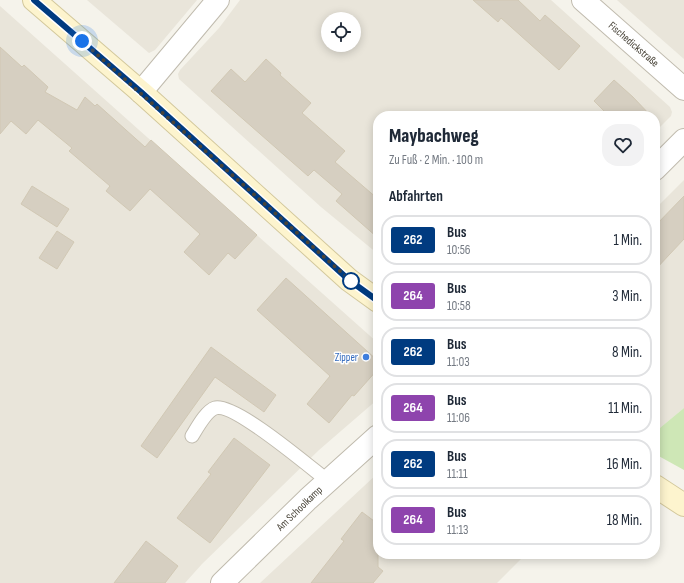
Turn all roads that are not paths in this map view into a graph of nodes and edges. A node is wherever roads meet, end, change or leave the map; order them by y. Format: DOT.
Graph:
graph roads {
  1 [pos="34,0"];
  2 [pos="218,0"];
  3 [pos="583,0"];
  4 [pos="684,89"];
  5 [pos="141,92"];
  6 [pos="684,140"];
  7 [pos="660,164"];
  8 [pos="373,297"];
  9 [pos="192,436"];
  10 [pos="373,440"];
  11 [pos="328,481"];
  12 [pos="660,489"];
  13 [pos="684,505"];
  14 [pos="222,583"];
  1 -- 5 [label="main road"];
  2 -- 5 [label="street"];
  3 -- 4 [label="street, Fischedickstraße"];
  5 -- 8 [label="main road"];
  6 -- 7 [label="street"];
  9 -- 11 [label="lane"];
  10 -- 11 [label="street, Am Schoolkamp"];
  11 -- 14 [label="street, Am Schoolkamp"];
  12 -- 13 [label="main road"];
}
